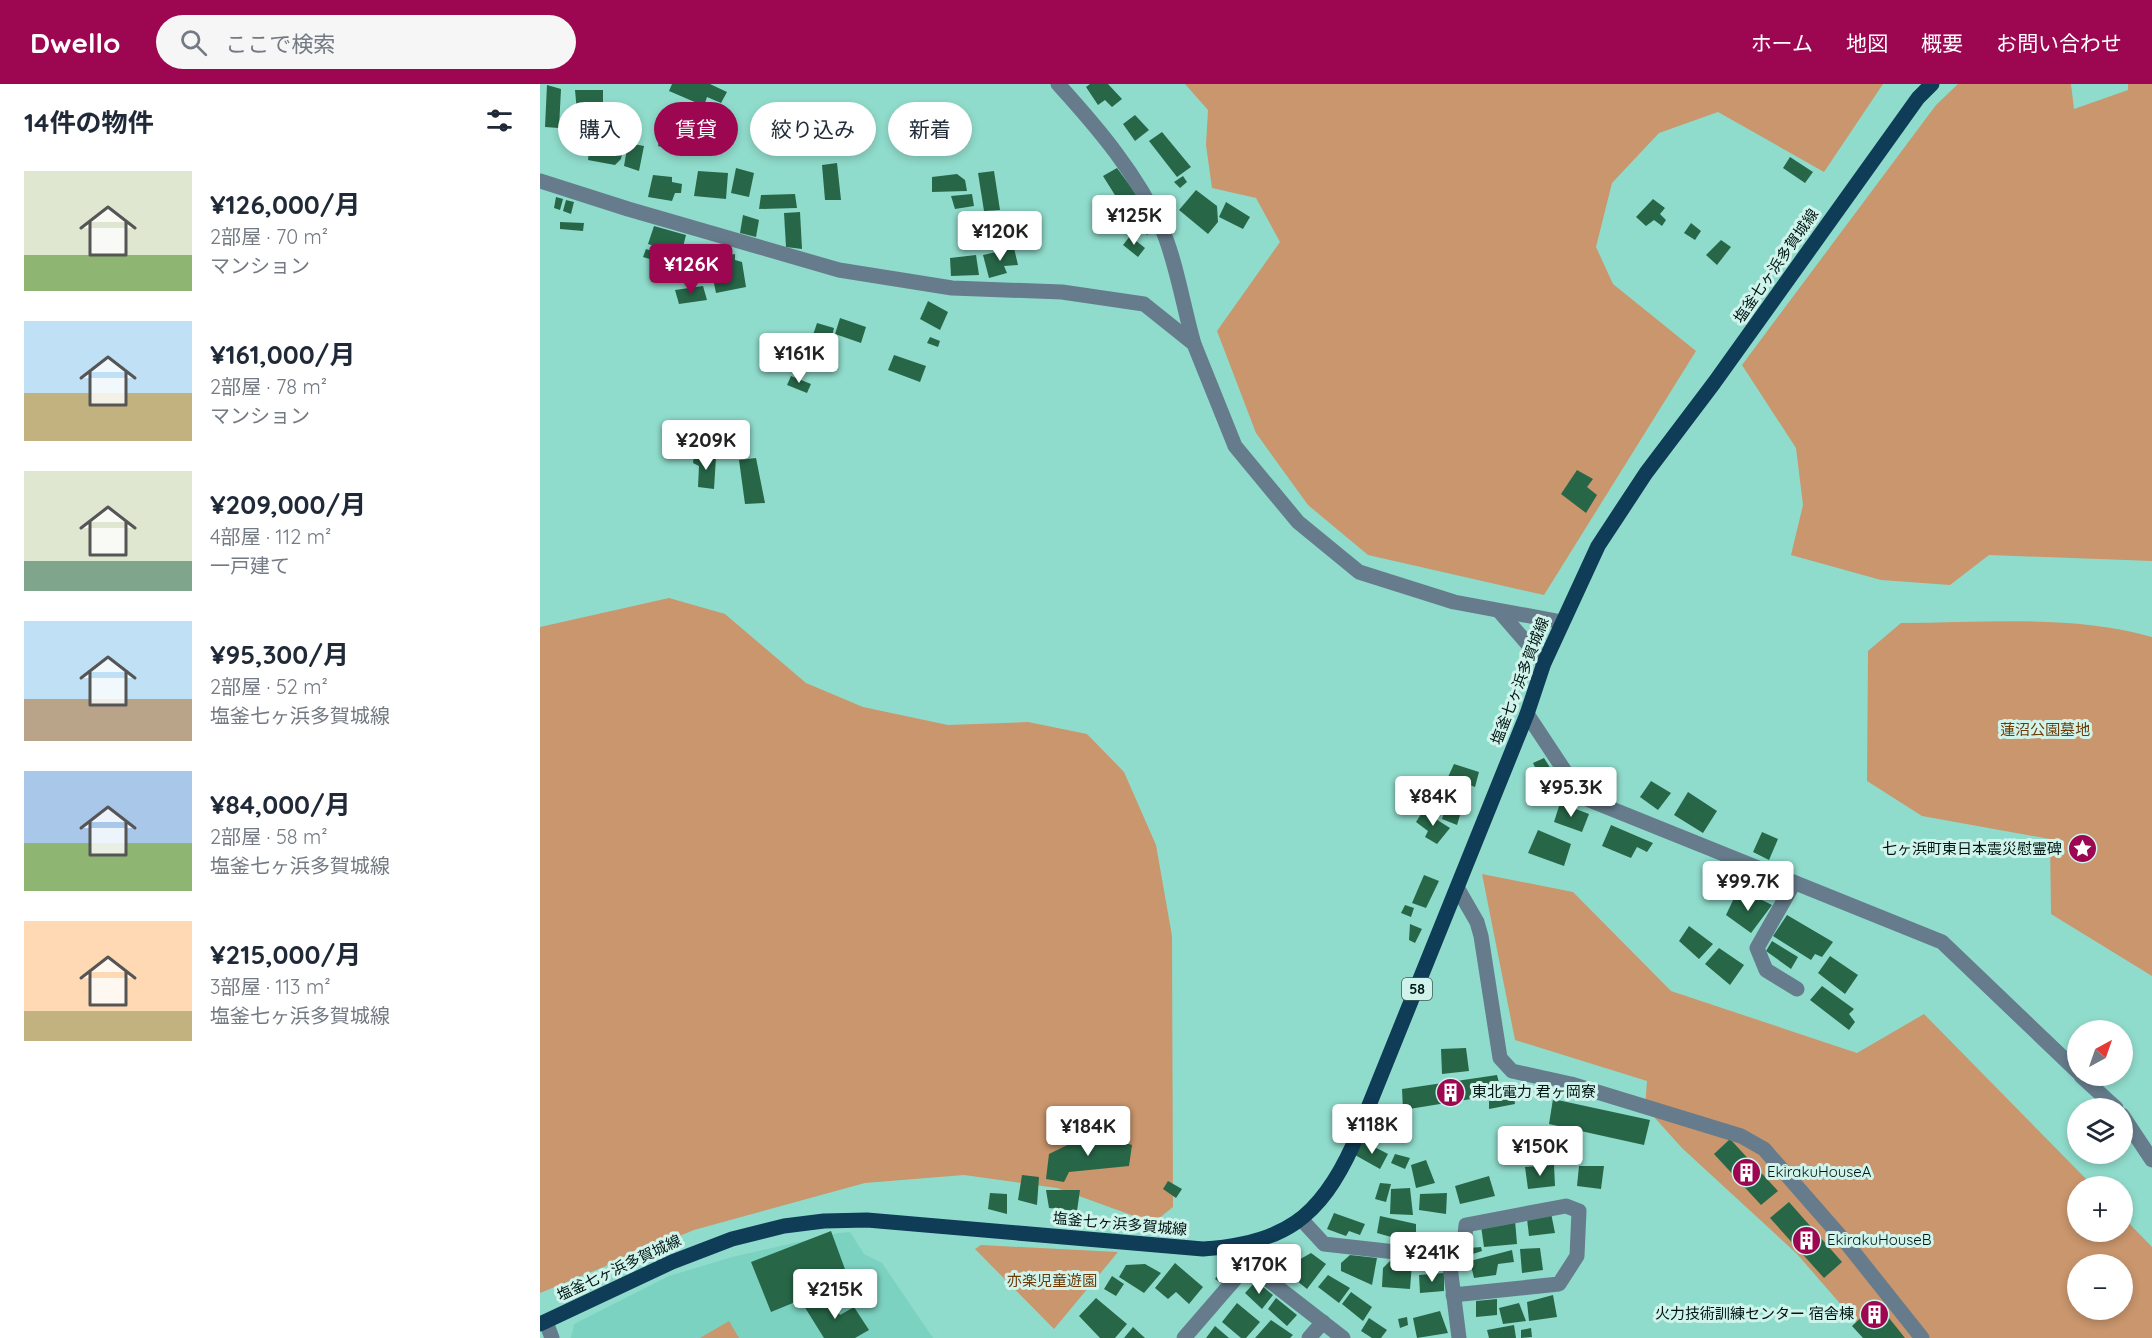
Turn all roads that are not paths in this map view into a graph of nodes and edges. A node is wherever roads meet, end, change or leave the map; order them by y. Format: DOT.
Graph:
graph roads {
  1 [pos="1058,84"];
  2 [pos="1932,84"];
  3 [pos="540,181"];
  4 [pos="1194,344"];
  5 [pos="1500,612"];
  6 [pos="1562,622"];
  7 [pos="1544,663"];
  8 [pos="1527,714"];
  9 [pos="1794,883"];
  10 [pos="1458,889"];
  11 [pos="1797,989"];
  12 [pos="2067,1061"];
  13 [pos="2092,1086"];
  14 [pos="2105,1098"];
  15 [pos="2133,1132"];
  16 [pos="2152,1160"];
  17 [pos="1301,1219"];
  18 [pos="1256,1242"];
  19 [pos="1449,1258"];
  20 [pos="1248,1264"];
  21 [pos="1453,1295"];
  22 [pos="1323,1322"];
  23 [pos="543,1323"];
  24 [pos="552,1338"];
  25 [pos="1184,1338"];
  26 [pos="1309,1338"];
  27 [pos="1343,1338"];
  28 [pos="1459,1338"];
  29 [pos="1922,1338"];
  1 -- 4 [label="street"];
  2 -- 6 [label="main road, 塩釜七ヶ浜多賀城線 / 58"];
  3 -- 4 [label="street"];
  4 -- 5 [label="street"];
  5 -- 6 [label="street"];
  5 -- 7 [label="street"];
  6 -- 7 [label="main road, 塩釜七ヶ浜多賀城線 / 58"];
  7 -- 8 [label="main road, 塩釜七ヶ浜多賀城線 / 58"];
  8 -- 9 [label="street"];
  8 -- 10 [label="main road, 塩釜七ヶ浜多賀城線 / 58"];
  9 -- 11 [label="street"];
  9 -- 12 [label="street"];
  10 -- 17 [label="main road, 塩釜七ヶ浜多賀城線 / 58"];
  10 -- 29 [label="street"];
  13 -- 14 [label="street"];
  15 -- 16 [label="street"];
  17 -- 18 [label="main road, 塩釜七ヶ浜多賀城線 / 58"];
  17 -- 19 [label="street"];
  18 -- 20 [label="street"];
  18 -- 23 [label="main road, 塩釜七ヶ浜多賀城線 / 58"];
  19 -- 21 [label="street"];
  19 -- 21 [label="street"];
  20 -- 22 [label="street"];
  20 -- 25 [label="street"];
  21 -- 28 [label="street"];
  22 -- 26 [label="street"];
  22 -- 27 [label="street"];
  23 -- 24 [label="street"];
}
